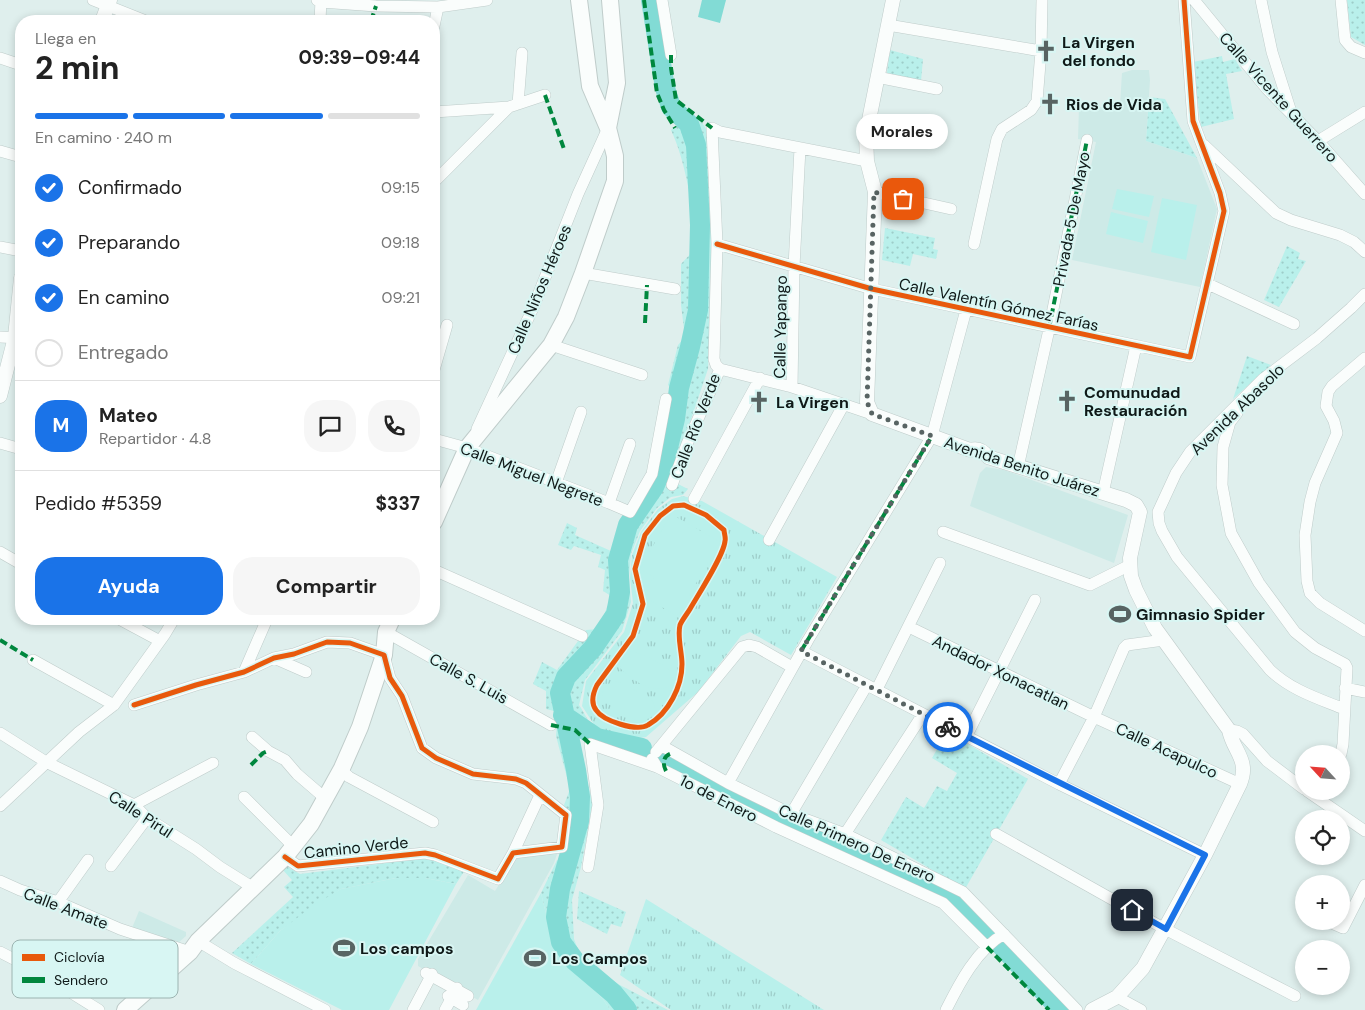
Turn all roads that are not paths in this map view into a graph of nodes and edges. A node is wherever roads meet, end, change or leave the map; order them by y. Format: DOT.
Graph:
graph roads {
  1 [pos="93,0"];
  2 [pos="487,0"];
  3 [pos="579,0"];
  4 [pos="610,0"];
  5 [pos="662,0"];
  6 [pos="893,0"];
  7 [pos="1042,0"];
  8 [pos="1184,0"];
  9 [pos="1262,0"];
  10 [pos="1341,0"];
  11 [pos="320,1"];
  12 [pos="109,3"];
  13 [pos="1197,4"];
  14 [pos="438,7"];
  15 [pos="104,15"];
  16 [pos="134,15"];
  17 [pos="320,15"];
  18 [pos="436,15"];
  19 [pos="1185,15"];
  20 [pos="888,25"];
  21 [pos="1041,51"];
  22 [pos="522,53"];
  23 [pos="1365,53"];
  24 [pos="672,55"];
  25 [pos="0,58"];
  26 [pos="15,64"];
  27 [pos="877,77"];
  28 [pos="937,89"];
  29 [pos="544,95"];
  30 [pos="514,105"];
  31 [pos="440,111"];
  32 [pos="1365,112"];
  33 [pos="1292,116"];
  34 [pos="608,128"];
  35 [pos="1087,140"];
  36 [pos="1318,142"];
  37 [pos="1203,144"];
  38 [pos="800,148"];
  39 [pos="0,151"];
  40 [pos="15,155"];
  41 [pos="867,161"];
  42 [pos="440,176"];
  43 [pos="874,192"];
  44 [pos="1365,194"];
  45 [pos="950,209"];
  46 [pos="717,244"];
  47 [pos="974,244"];
  48 [pos="0,247"];
  49 [pos="15,249"];
  50 [pos="1365,252"];
  51 [pos="794,267"];
  52 [pos="583,273"];
  53 [pos="1208,284"];
  54 [pos="675,289"];
  55 [pos="872,289"];
  56 [pos="1365,294"];
  57 [pos="966,310"];
  58 [pos="447,324"];
  59 [pos="1294,324"];
  60 [pos="1049,328"];
  61 [pos="0,337"];
  62 [pos="15,338"];
  63 [pos="551,345"];
  64 [pos="1136,346"];
  65 [pos="15,348"];
  66 [pos="440,349"];
  67 [pos="1365,358"];
  68 [pos="720,370"];
  69 [pos="642,375"];
  70 [pos="760,378"];
  71 [pos="1263,379"];
  72 [pos="792,388"];
  73 [pos="0,396"];
  74 [pos="666,399"];
  75 [pos="844,404"];
  76 [pos="581,412"];
  77 [pos="872,414"];
  78 [pos="932,436"];
  79 [pos="440,441"];
  80 [pos="0,443"];
  81 [pos="630,444"];
  82 [pos="15,447"];
  83 [pos="468,448"];
  84 [pos="1018,467"];
  85 [pos="556,482"];
  86 [pos="672,485"];
  87 [pos="1103,493"];
  88 [pos="694,499"];
  89 [pos="609,503"];
  90 [pos="440,509"];
  91 [pos="1140,512"];
  92 [pos="1158,512"];
  93 [pos="943,532"];
  94 [pos="769,540"];
  95 [pos="0,552"];
  96 [pos="15,561"];
  97 [pos="940,563"];
  98 [pos="1130,565"];
  99 [pos="440,573"];
  100 [pos="1035,600"];
  101 [pos="130,625"];
  102 [pos="170,625"];
  103 [pos="264,625"];
  104 [pos="389,625"];
  105 [pos="909,627"];
  106 [pos="1365,631"];
  107 [pos="582,636"];
  108 [pos="1164,640"];
  109 [pos="160,641"];
  110 [pos="801,651"];
  111 [pos="384,655"];
  112 [pos="274,658"];
  113 [pos="33,660"];
  114 [pos="792,667"];
  115 [pos="999,671"];
  116 [pos="244,672"];
  117 [pos="306,672"];
  118 [pos="872,687"];
  119 [pos="1345,688"];
  120 [pos="1365,692"];
  121 [pos="114,705"];
  122 [pos="134,705"];
  123 [pos="1344,709"];
  124 [pos="923,714"];
  125 [pos="1094,717"];
  126 [pos="551,724"];
  127 [pos="1229,730"];
  128 [pos="0,733"];
  129 [pos="966,736"];
  130 [pos="252,738"];
  131 [pos="1343,745"];
  132 [pos="659,748"];
  133 [pos="46,762"];
  134 [pos="650,762"];
  135 [pos="213,763"];
  136 [pos="342,768"];
  137 [pos="728,782"];
  138 [pos="1295,782"];
  139 [pos="1060,784"];
  140 [pos="1240,784"];
  141 [pos="540,795"];
  142 [pos="244,797"];
  143 [pos="326,799"];
  144 [pos="1327,800"];
  145 [pos="134,805"];
  146 [pos="0,806"];
  147 [pos="791,814"];
  148 [pos="147,818"];
  149 [pos="433,822"];
  150 [pos="1365,831"];
  151 [pos="845,834"];
  152 [pos="996,834"];
  153 [pos="290,852"];
  154 [pos="513,853"];
  155 [pos="1205,855"];
  156 [pos="88,860"];
  157 [pos="111,866"];
  158 [pos="588,867"];
  159 [pos="0,881"];
  160 [pos="1365,884"];
  161 [pos="252,887"];
  162 [pos="58,902"];
  163 [pos="1350,914"];
  164 [pos="1166,929"];
  165 [pos="1002,935"];
  166 [pos="169,940"];
  167 [pos="178,942"];
  168 [pos="988,945"];
  169 [pos="194,946"];
  170 [pos="0,952"];
  171 [pos="12,958"];
  172 [pos="178,961"];
  173 [pos="421,994"];
  174 [pos="1294,996"];
  175 [pos="1118,997"];
  176 [pos="80,998"];
  177 [pos="139,998"];
  178 [pos="452,1001"];
  179 [pos="312,1007"];
  180 [pos="99,1010"];
  181 [pos="126,1010"];
  182 [pos="325,1010"];
  183 [pos="946,1010"];
  184 [pos="1076,1010"];
  185 [pos="1092,1010"];
  186 [pos="1142,1010"];
  1 -- 12 [label="street"];
  2 -- 14 [label="street"];
  3 -- 34 [label="main road"];
  4 -- 34 [label="main road"];
  5 -- 24 [label="street"];
  6 -- 20 [label="street"];
  7 -- 21 [label="street"];
  8 -- 19 [label="street"];
  9 -- 33 [label="street"];
  10 -- 23 [label="street"];
  11 -- 14 [label="street"];
  11 -- 17 [label="street"];
  12 -- 15 [label="street"];
  12 -- 16 [label="street"];
  13 -- 19 [label="street"];
  13 -- 33 [label="street, Calle Vicente Guerrero"];
  14 -- 18 [label="street"];
  19 -- 37 [label="street"];
  20 -- 21 [label="street"];
  20 -- 27 [label="street"];
  21 -- 47 [label="street"];
  22 -- 30 [label="street"];
  25 -- 26 [label="street"];
  27 -- 28 [label="street"];
  27 -- 41 [label="street"];
  29 -- 30 [label="street"];
  30 -- 31 [label="street"];
  30 -- 42 [label="street"];
  32 -- 36 [label="street"];
  33 -- 36 [label="street, Calle Vicente Guerrero"];
  34 -- 52 [label="main road"];
  34 -- 83 [label="street, Calle Niños Héroes"];
  35 -- 60 [label="street, Privada 5 De Mayo"];
  36 -- 44 [label="street, Calle Vicente Guerrero"];
  37 -- 50 [label="street"];
  37 -- 53 [label="street"];
  38 -- 41 [label="street"];
  38 -- 46 [label="street, Calle Río Verde"];
  38 -- 51 [label="street, Calle Yapango"];
  39 -- 40 [label="street"];
  41 -- 43 [label="street"];
  43 -- 45 [label="street"];
  43 -- 55 [label="street"];
  46 -- 51 [label="street, Calle Valentín Gómez Farías"];
  46 -- 68 [label="street, Calle Río Verde"];
  48 -- 49 [label="street"];
  51 -- 55 [label="street, Calle Valentín Gómez Farías"];
  51 -- 72 [label="street, Calle Yapango"];
  52 -- 54 [label="street"];
  52 -- 63 [label="main road"];
  53 -- 59 [label="street"];
  53 -- 64 [label="street, Calle Valentín Gómez Farías"];
  55 -- 57 [label="street, Calle Valentín Gómez Farías"];
  55 -- 77 [label="street"];
  56 -- 71 [label="street, Avenida Abasolo"];
  57 -- 60 [label="street, Calle Valentín Gómez Farías"];
  57 -- 78 [label="street"];
  58 -- 66 [label="street"];
  60 -- 64 [label="street, Calle Valentín Gómez Farías"];
  60 -- 84 [label="street, Privada 5 De Mayo"];
  61 -- 62 [label="street"];
  63 -- 69 [label="street"];
  63 -- 83 [label="main road"];
  64 -- 87 [label="street"];
  65 -- 73 [label="street"];
  67 -- 106 [label="street"];
  68 -- 70 [label="street"];
  68 -- 86 [label="street, Calle Río Verde"];
  70 -- 72 [label="street"];
  70 -- 88 [label="street"];
  71 -- 92 [label="street, Avenida Abasolo"];
  71 -- 119 [label="street"];
  72 -- 75 [label="street"];
  74 -- 89 [label="street, Calle Miguel Negrete"];
  75 -- 77 [label="street"];
  75 -- 94 [label="street"];
  76 -- 85 [label="street"];
  77 -- 78 [label="street, Avenida Benito Juárez"];
  78 -- 84 [label="street, Avenida Benito Juárez"];
  78 -- 110 [label="street"];
  79 -- 83 [label="street, Calle Miguel Negrete"];
  80 -- 82 [label="street"];
  81 -- 89 [label="street"];
  83 -- 85 [label="street, Calle Miguel Negrete"];
  83 -- 90 [label="main road"];
  84 -- 87 [label="street, Avenida Benito Juárez"];
  85 -- 89 [label="street, Calle Miguel Negrete"];
  87 -- 91 [label="street, Avenida Benito Juárez"];
  91 -- 92 [label="street"];
  91 -- 98 [label="street"];
  92 -- 123 [label="street"];
  93 -- 98 [label="street"];
  95 -- 96 [label="street"];
  97 -- 105 [label="street"];
  98 -- 108 [label="street"];
  99 -- 107 [label="street"];
  100 -- 115 [label="street"];
  101 -- 109 [label="street"];
  102 -- 109 [label="street"];
  103 -- 116 [label="street"];
  104 -- 111 [label="main road"];
  104 -- 126 [label="street, Calle S. Luis"];
  105 -- 115 [label="street, Andador Xonacatlan"];
  105 -- 118 [label="street"];
  108 -- 125 [label="street"];
  108 -- 127 [label="street"];
  109 -- 121 [label="street"];
  110 -- 114 [label="street"];
  110 -- 118 [label="street"];
  111 -- 112 [label="street"];
  111 -- 136 [label="main road"];
  111 -- 141 [label="street"];
  112 -- 116 [label="street"];
  112 -- 117 [label="street"];
  113 -- 121 [label="street"];
  114 -- 132 [label="street"];
  114 -- 137 [label="street"];
  115 -- 125 [label="street, Andador Xonacatlan"];
  115 -- 129 [label="street"];
  116 -- 122 [label="street"];
  118 -- 124 [label="street"];
  118 -- 147 [label="street"];
  119 -- 120 [label="street"];
  119 -- 123 [label="street"];
  121 -- 133 [label="street"];
  123 -- 131 [label="street"];
  124 -- 129 [label="street"];
  124 -- 151 [label="street"];
  125 -- 139 [label="street"];
  125 -- 140 [label="street, Calle Acapulco"];
  127 -- 138 [label="street"];
  127 -- 140 [label="street"];
  128 -- 133 [label="street, Calle Pirul"];
  129 -- 139 [label="street"];
  130 -- 143 [label="street"];
  132 -- 134 [label="street"];
  132 -- 137 [label="street, Calle Primero De Enero"];
  133 -- 145 [label="street, Calle Pirul"];
  133 -- 146 [label="street"];
  134 -- 158 [label="street, 1o de Enero"];
  134 -- 168 [label="street, 1o de Enero"];
  135 -- 145 [label="street"];
  136 -- 143 [label="main road"];
  136 -- 149 [label="street"];
  137 -- 147 [label="street, Calle Primero De Enero"];
  139 -- 155 [label="street"];
  140 -- 155 [label="street"];
  141 -- 154 [label="street"];
  141 -- 154 [label="street"];
  142 -- 153 [label="street"];
  143 -- 153 [label="main road"];
  144 -- 150 [label="street"];
  145 -- 148 [label="street, Calle Pirul"];
  147 -- 151 [label="street, Calle Primero De Enero"];
  148 -- 157 [label="street"];
  148 -- 161 [label="street, Calle Pirul"];
  151 -- 165 [label="street, Calle Primero De Enero"];
  152 -- 164 [label="street"];
  153 -- 154 [label="street, Camino Verde"];
  153 -- 161 [label="main road"];
  155 -- 164 [label="street"];
  156 -- 162 [label="street"];
  159 -- 162 [label="street, Calle Amate"];
  160 -- 163 [label="street"];
  161 -- 169 [label="main road"];
  162 -- 166 [label="street, Calle Amate"];
  164 -- 174 [label="street"];
  164 -- 175 [label="street"];
  165 -- 168 [label="street"];
  165 -- 184 [label="street, Calle Primero De Enero"];
  167 -- 169 [label="street, Calle Amate"];
  168 -- 183 [label="street"];
  169 -- 172 [label="main road"];
  169 -- 179 [label="street, Calle Amate"];
  170 -- 171 [label="street"];
  173 -- 178 [label="street"];
  175 -- 185 [label="street"];
  175 -- 186 [label="street"];
  176 -- 180 [label="street"];
  177 -- 181 [label="main road"];
  179 -- 182 [label="street, Calle Amate"];
}
